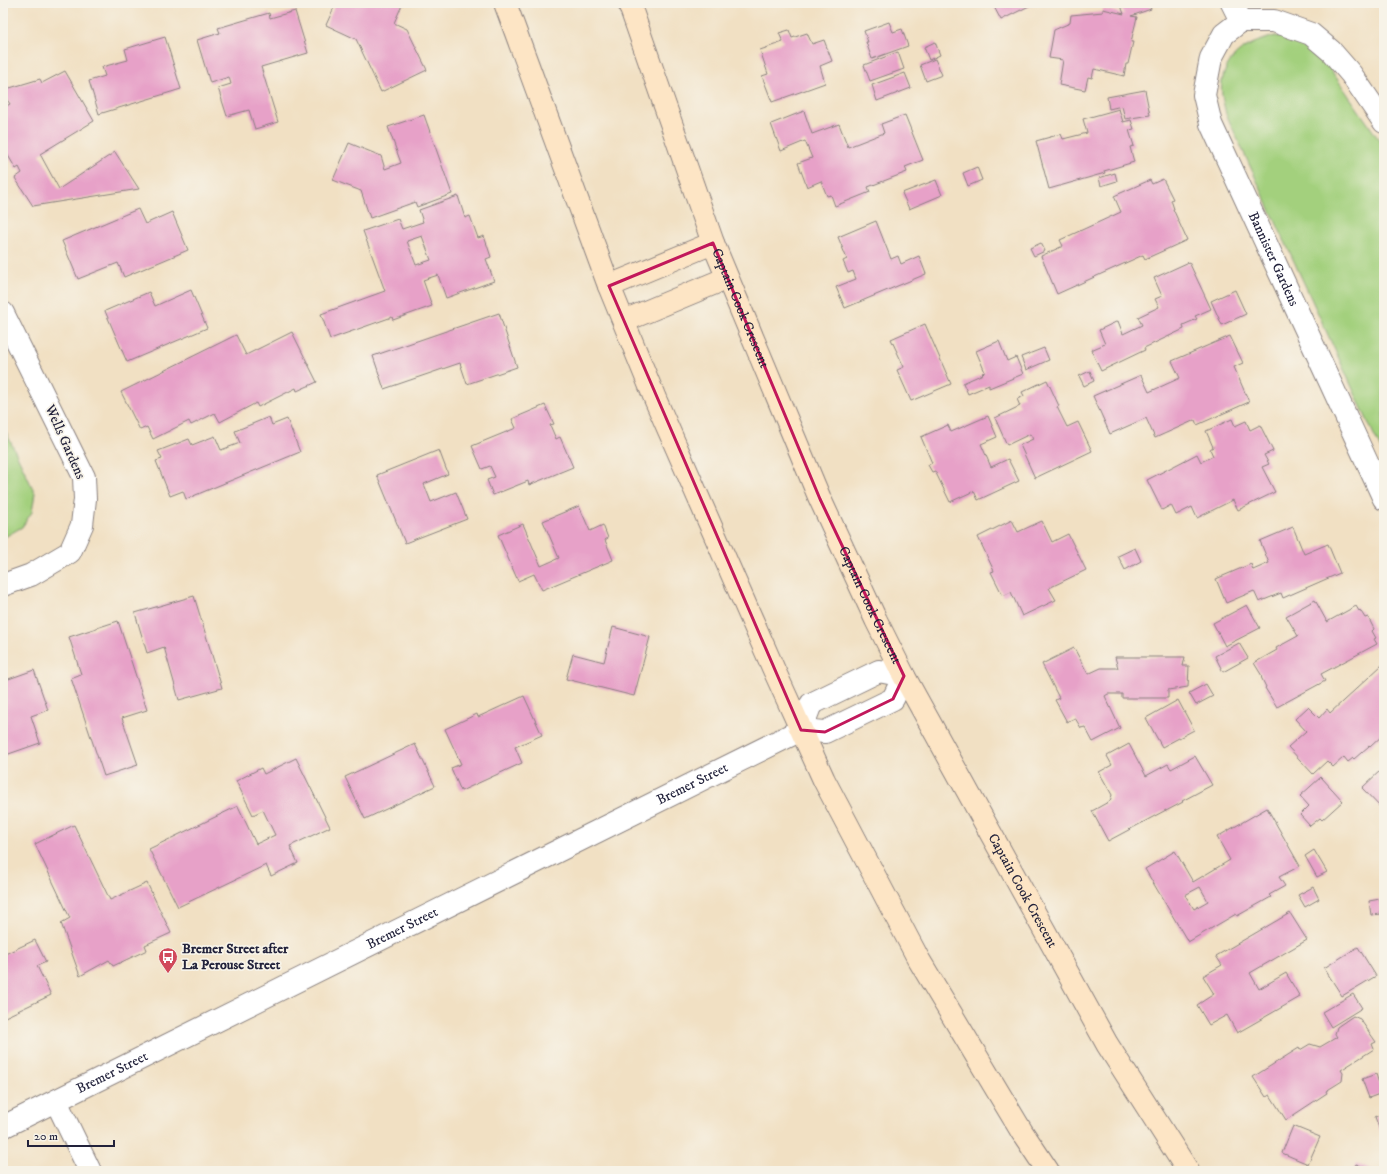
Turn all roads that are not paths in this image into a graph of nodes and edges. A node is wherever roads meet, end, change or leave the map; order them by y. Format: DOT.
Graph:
graph roads {
  1 [pos="504,3"];
  2 [pos="629,3"];
  3 [pos="1236,12"];
  4 [pos="1384,122"];
  5 [pos="713,243"];
  6 [pos="727,278"];
  7 [pos="609,286"];
  8 [pos="3,313"];
  9 [pos="624,321"];
  10 [pos="1384,499"];
  11 [pos="3,585"];
  12 [pos="904,676"];
  13 [pos="801,730"];
  14 [pos="56,1101"];
  15 [pos="3,1127"];
  16 [pos="90,1171"];
  17 [pos="1048,1171"];
  18 [pos="1188,1171"];
  1 -- 7 [label="main road"];
  2 -- 5 [label="main road, Captain Cook Crescent"];
  3 -- 4 [label="street, Bannister Gardens"];
  3 -- 10 [label="street, Bannister Gardens"];
  5 -- 6 [label="main road, Captain Cook Crescent"];
  5 -- 7 [label="main road"];
  6 -- 9 [label="main road"];
  6 -- 12 [label="main road, Captain Cook Crescent"];
  7 -- 9 [label="main road"];
  8 -- 11 [label="street, Wells Gardens"];
  9 -- 13 [label="main road"];
  12 -- 13 [label="street"];
  12 -- 13 [label="street"];
  12 -- 18 [label="main road, Captain Cook Crescent"];
  13 -- 14 [label="street, Bremer Street"];
  13 -- 17 [label="main road"];
  14 -- 15 [label="street, Bremer Street"];
  14 -- 16 [label="street"];
}
